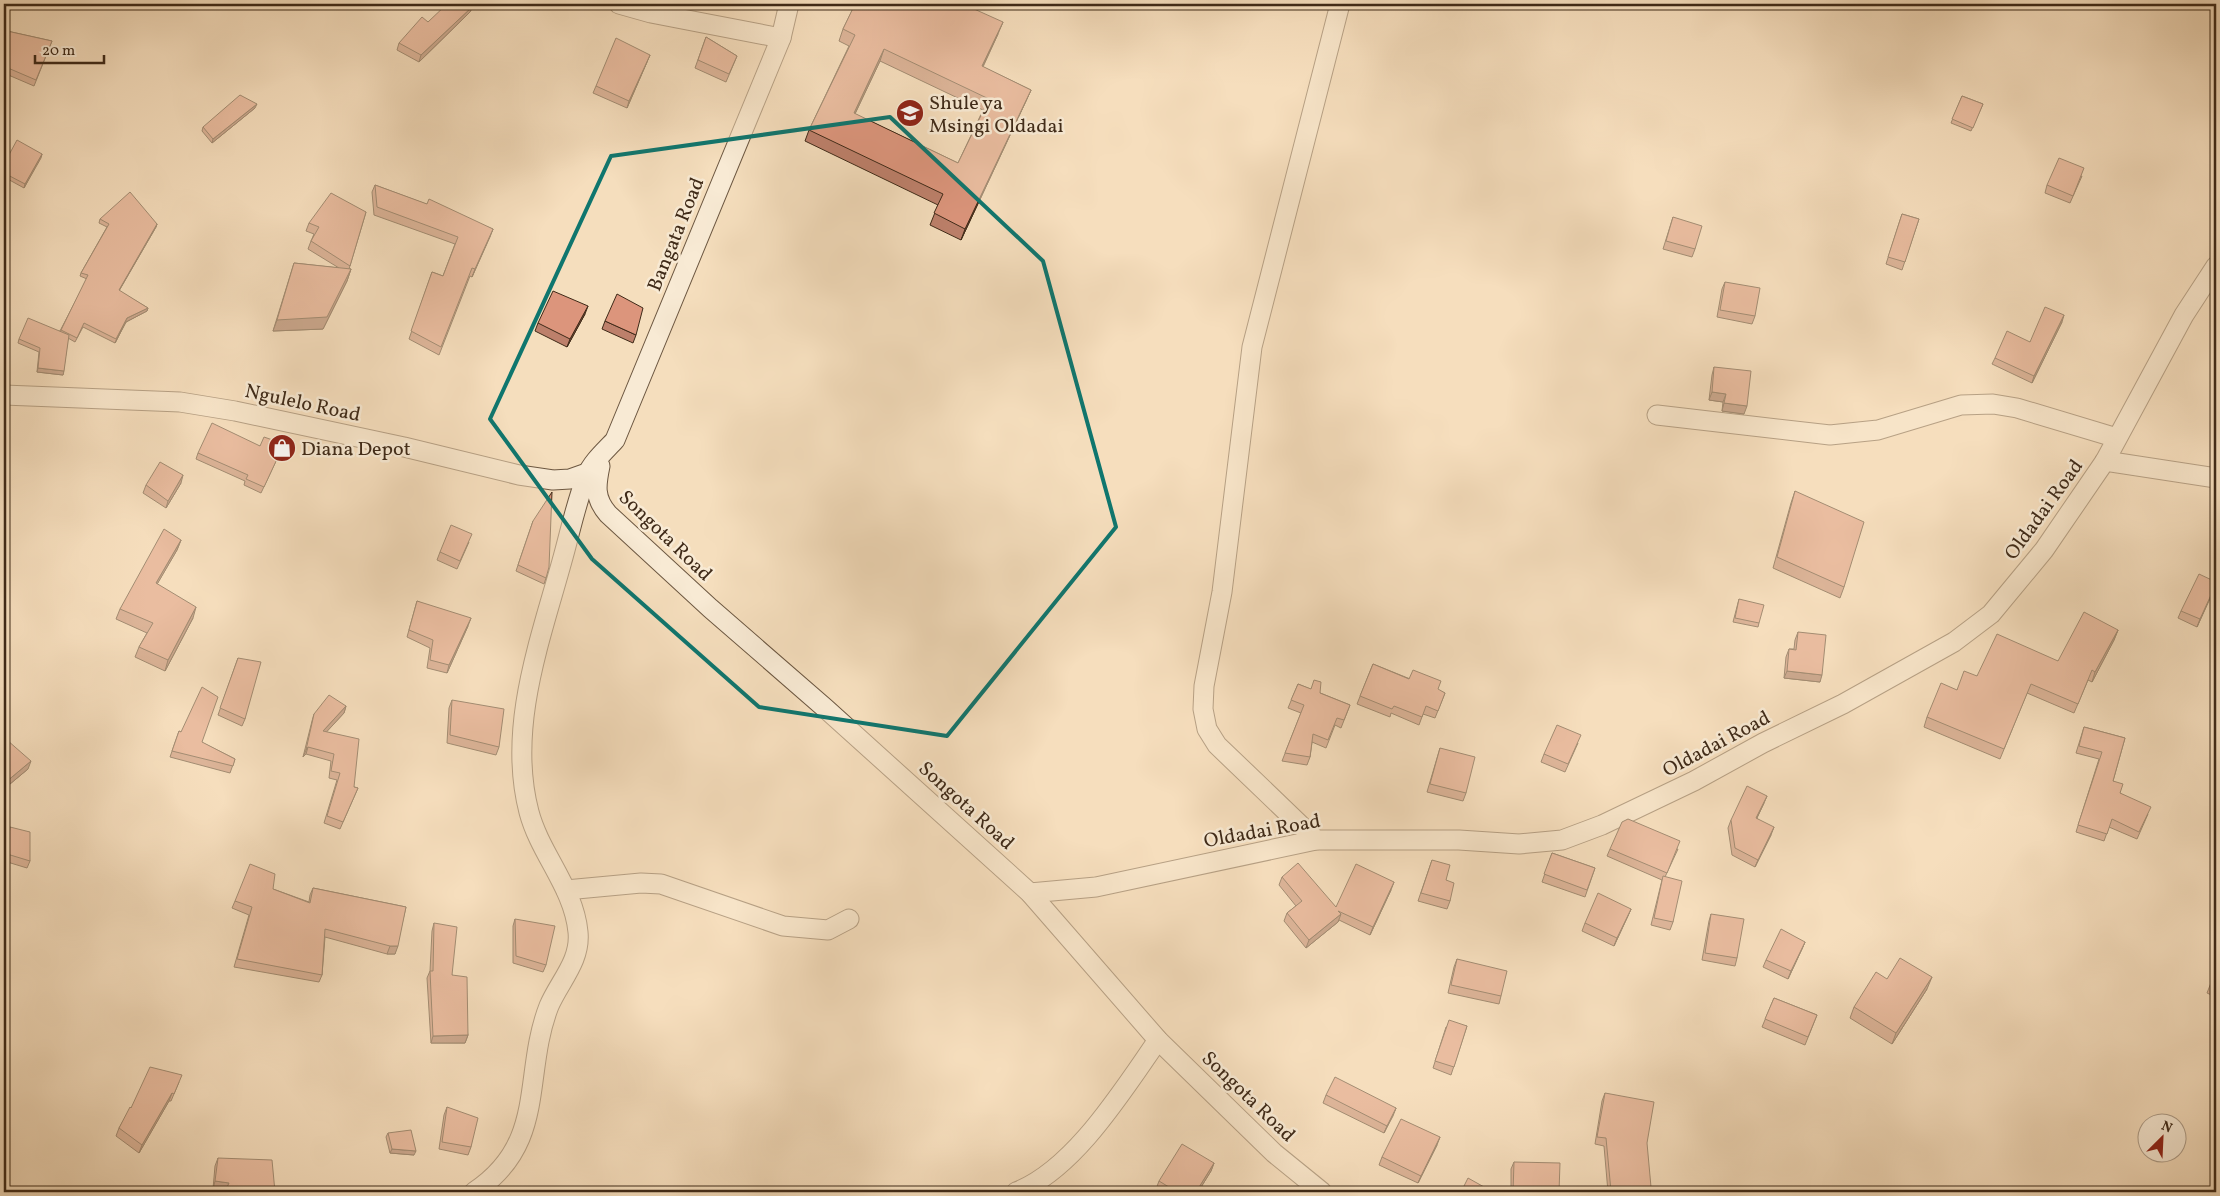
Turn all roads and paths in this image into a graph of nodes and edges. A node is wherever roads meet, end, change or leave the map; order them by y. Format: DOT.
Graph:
graph roads {
  1 [pos="619,4"];
  2 [pos="789,4"];
  3 [pos="1340,4"];
  4 [pos="781,38"];
  5 [pos="2216,266"];
  6 [pos="4,395"];
  7 [pos="1657,415"];
  8 [pos="2117,438"];
  9 [pos="603,455"];
  10 [pos="2105,461"];
  11 [pos="587,473"];
  12 [pos="2216,478"];
  13 [pos="1316,840"];
  14 [pos="566,890"];
  15 [pos="1030,893"];
  16 [pos="849,919"];
  17 [pos="1158,1040"];
  18 [pos="474,1192"];
  19 [pos="1016,1192"];
  20 [pos="1322,1192"];
  1 -- 4 [label="street"];
  2 -- 4 [label="street, Bangata Road"];
  3 -- 13 [label="street"];
  4 -- 9 [label="street, Bangata Road"];
  5 -- 8 [label="street, Oldadai Road"];
  6 -- 11 [label="street, Ngulelo Road"];
  7 -- 8 [label="street"];
  8 -- 10 [label="street, Oldadai Road"];
  9 -- 11 [label="street, Bangata Road"];
  9 -- 15 [label="street, Songota Road"];
  10 -- 12 [label="street"];
  10 -- 13 [label="street, Oldadai Road"];
  11 -- 14 [label="street"];
  13 -- 15 [label="street, Oldadai Road"];
  14 -- 16 [label="street"];
  14 -- 18 [label="street"];
  15 -- 17 [label="street, Songota Road"];
  17 -- 19 [label="street"];
  17 -- 20 [label="street, Songota Road"];
}
